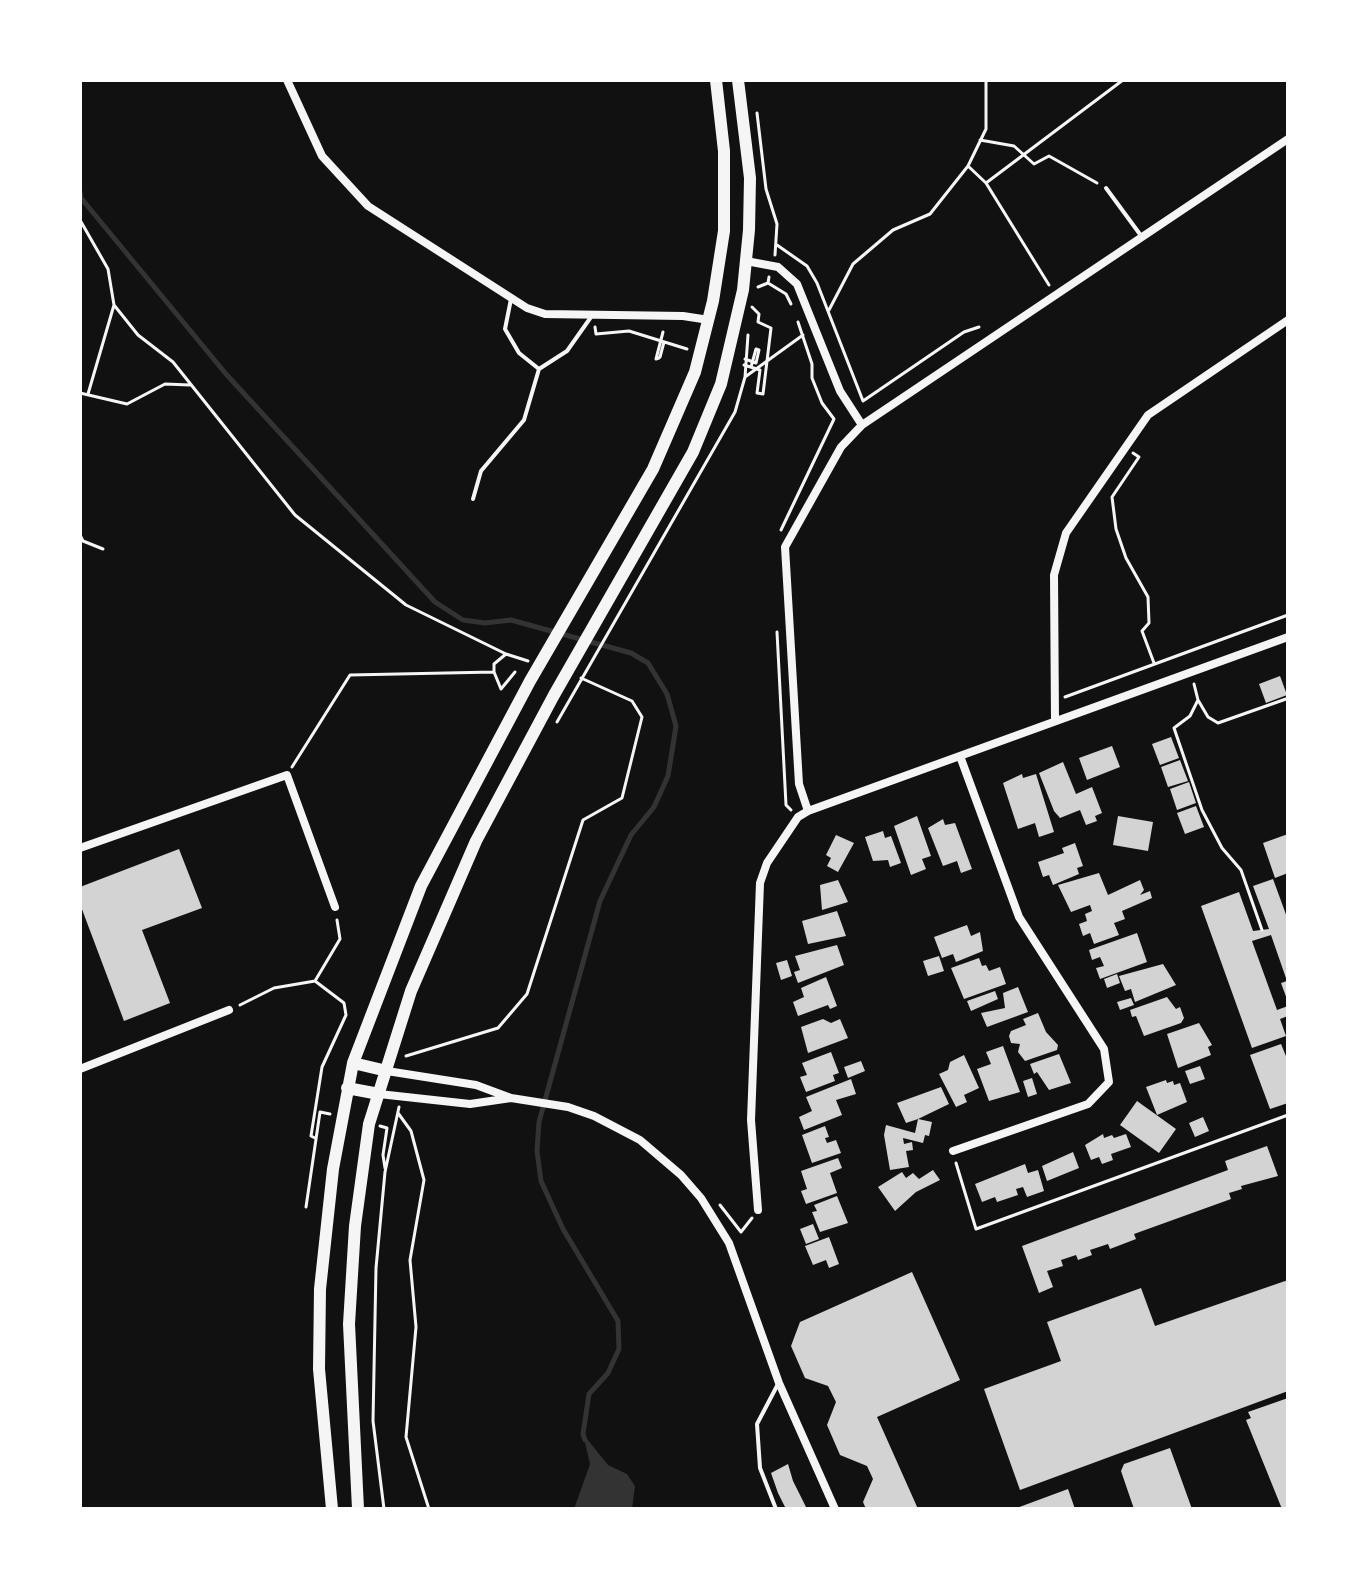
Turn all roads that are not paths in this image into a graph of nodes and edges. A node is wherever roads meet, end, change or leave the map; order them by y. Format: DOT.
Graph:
graph roads {
  1 [pos="287,80"];
  2 [pos="716,80"];
  3 [pos="738,80"];
  4 [pos="1288,139"];
  5 [pos="1106,188"];
  6 [pos="1142,237"];
  7 [pos="720,258"];
  8 [pos="746,261"];
  9 [pos="511,299"];
  10 [pos="592,316"];
  11 [pos="709,320"];
  12 [pos="1288,320"];
  13 [pos="539,369"];
  14 [pos="862,425"];
  15 [pos="473,499"];
  16 [pos="1288,637"];
  17 [pos="1055,721"];
  18 [pos="960,756"];
  19 [pos="808,811"];
  20 [pos="80,848"];
  21 [pos="335,907"];
  22 [pos="229,1010"];
  23 [pos="353,1063"];
  24 [pos="80,1069"];
  25 [pos="387,1071"];
  26 [pos="347,1088"];
  27 [pos="379,1094"];
  28 [pos="511,1098"];
  29 [pos="953,1151"];
  30 [pos="758,1210"];
  31 [pos="779,1383"];
  32 [pos="332,1509"];
  33 [pos="358,1509"];
  34 [pos="776,1509"];
  35 [pos="835,1509"];
  1 -- 9 [label="street"];
  2 -- 7 [label="main road"];
  3 -- 8 [label="main road"];
  4 -- 6 [label="street"];
  5 -- 6 [label="lane"];
  6 -- 14 [label="street"];
  7 -- 8 [label="main road"];
  7 -- 11 [label="main road"];
  8 -- 14 [label="street"];
  8 -- 25 [label="main road"];
  9 -- 10 [label="street"];
  9 -- 13 [label="lane"];
  10 -- 11 [label="street"];
  10 -- 13 [label="lane"];
  11 -- 23 [label="main road"];
  12 -- 17 [label="street"];
  13 -- 15 [label="lane"];
  14 -- 19 [label="street"];
  16 -- 17 [label="street"];
  17 -- 18 [label="street"];
  18 -- 19 [label="street"];
  18 -- 29 [label="street"];
  19 -- 30 [label="street"];
  20 -- 21 [label="street"];
  22 -- 24 [label="street"];
  23 -- 25 [label="main road"];
  23 -- 26 [label="main road"];
  25 -- 27 [label="main road"];
  25 -- 28 [label="street"];
  26 -- 27 [label="main road"];
  26 -- 32 [label="main road"];
  27 -- 28 [label="street"];
  27 -- 33 [label="main road"];
  28 -- 31 [label="street"];
  31 -- 34 [label="lane"];
  31 -- 35 [label="street"];
}
